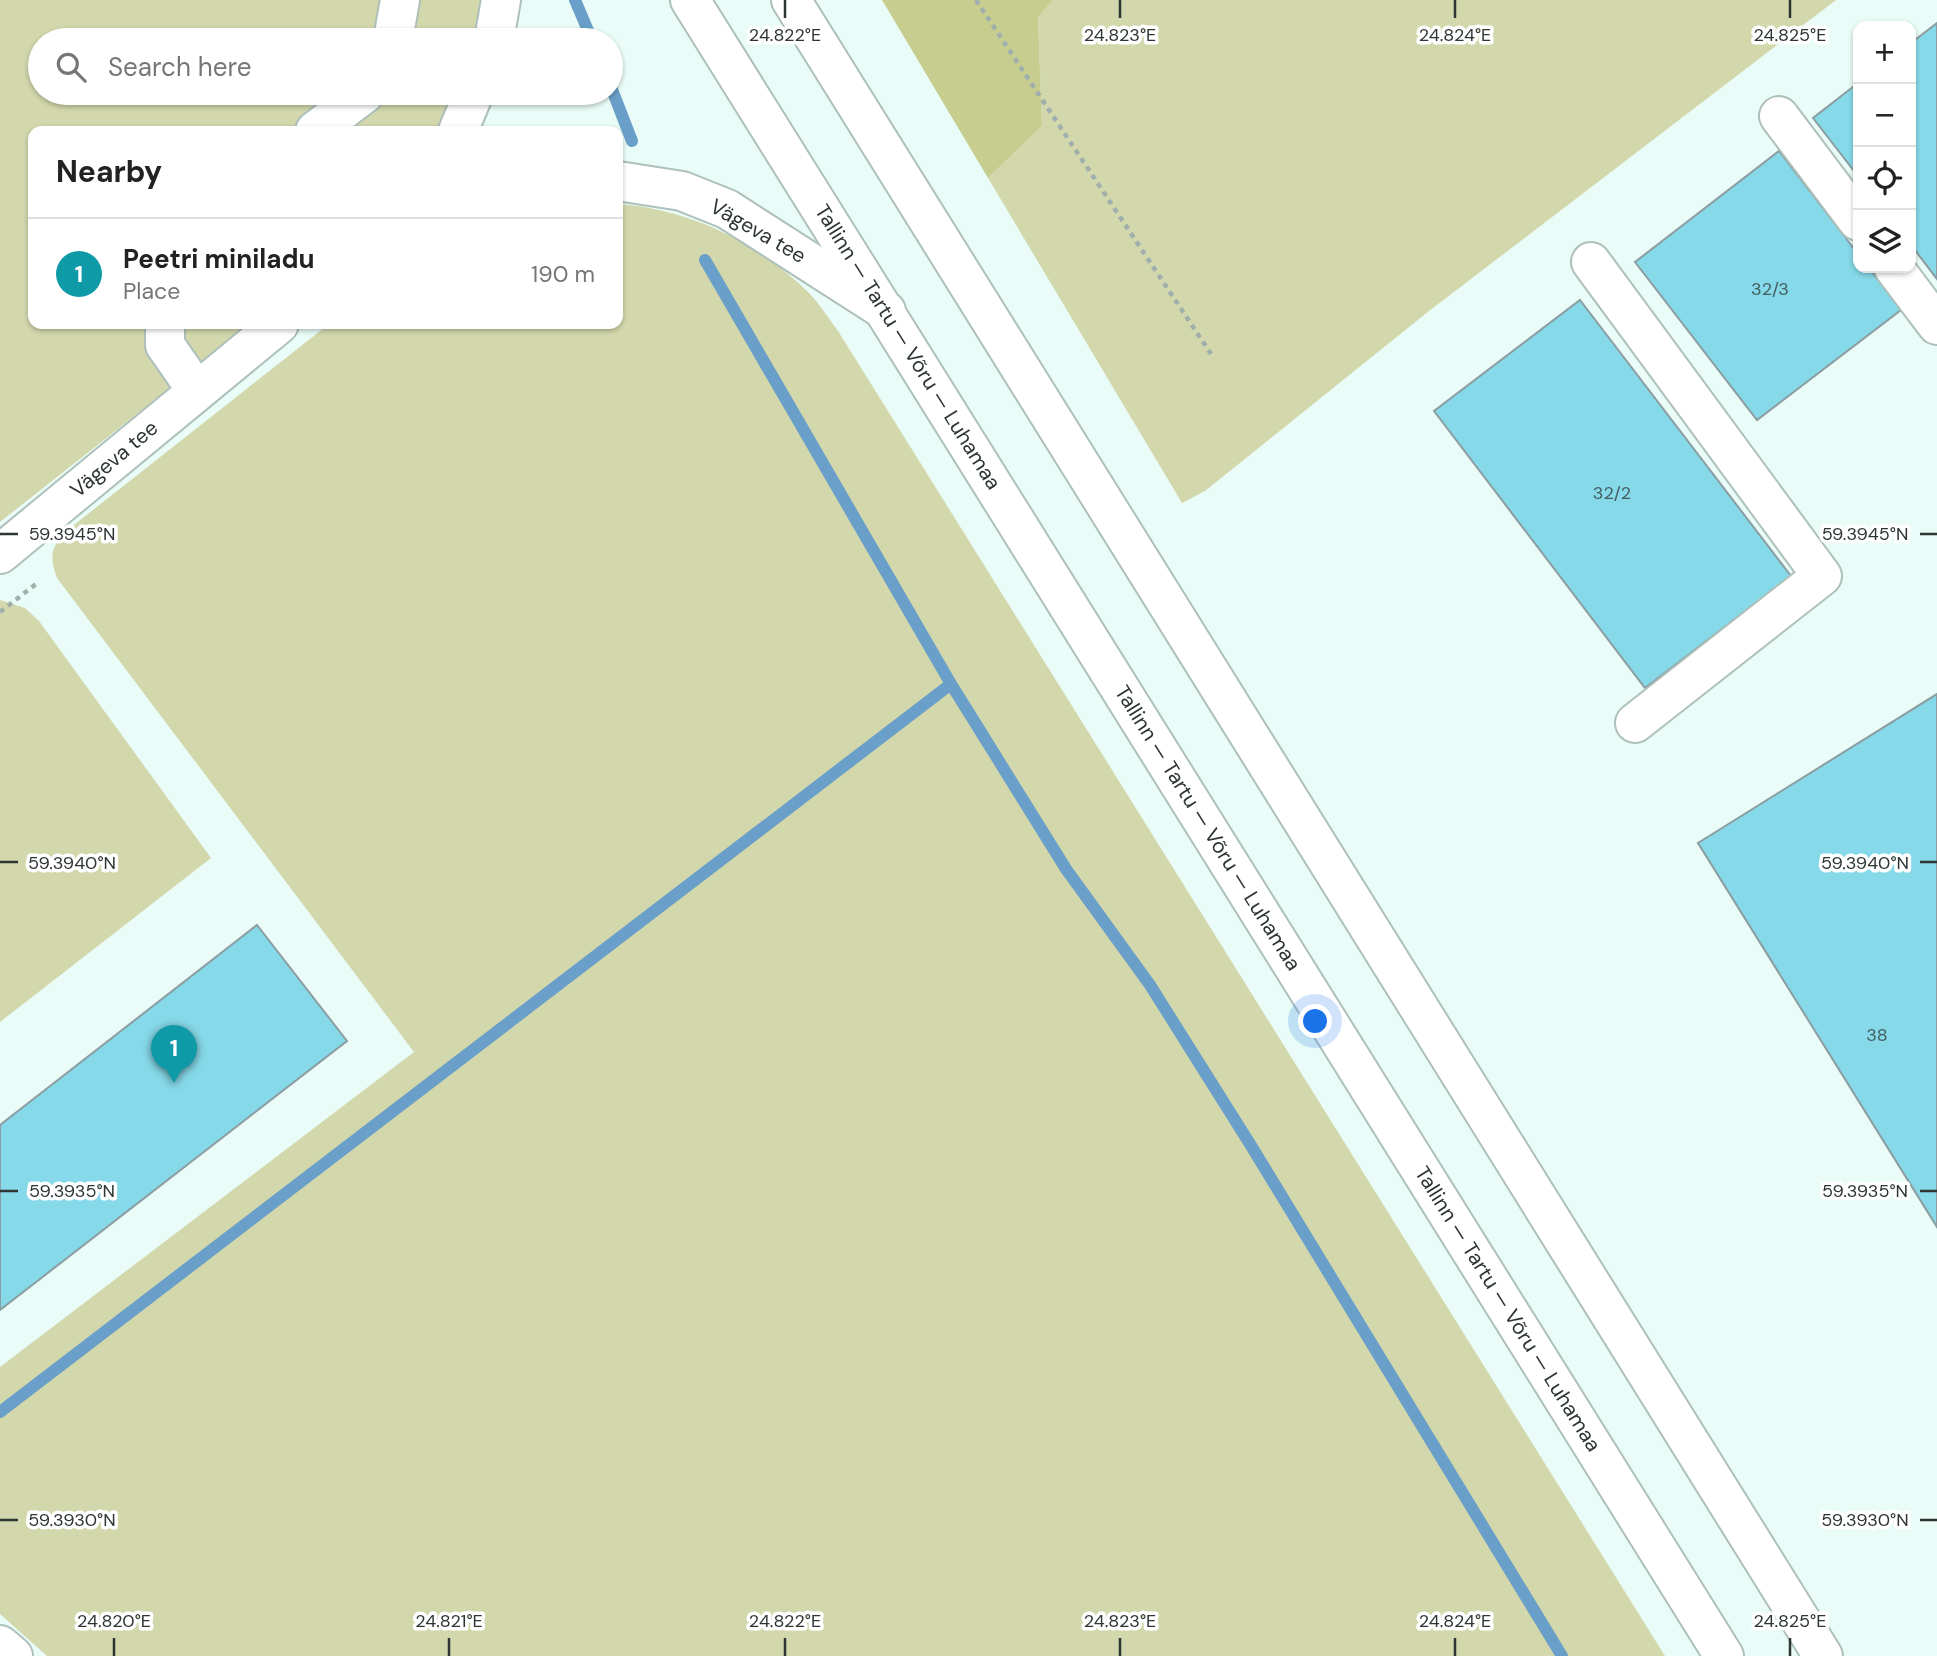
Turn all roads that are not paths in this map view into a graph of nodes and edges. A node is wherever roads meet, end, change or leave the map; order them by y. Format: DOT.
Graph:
graph roads {
  1 [pos="400,0"];
  2 [pos="501,0"];
  3 [pos="690,0"];
  4 [pos="791,0"];
  5 [pos="395,28"];
  6 [pos="496,28"];
  7 [pos="349,105"];
  8 [pos="469,105"];
  9 [pos="1779,116"];
  10 [pos="322,126"];
  11 [pos="460,126"];
  12 [pos="623,182"];
  13 [pos="1853,214"];
  14 [pos="1591,262"];
  15 [pos="1898,273"];
  16 [pos="886,311"];
  17 [pos="1937,325"];
  18 [pos="165,329"];
  19 [pos="273,329"];
  20 [pos="283,329"];
  21 [pos="235,362"];
  22 [pos="197,391"];
  23 [pos="0,554"];
  24 [pos="1635,723"];
  25 [pos="0,1644"];
  26 [pos="13,1656"];
  27 [pos="1724,1656"];
  28 [pos="1823,1656"];
  1 -- 5 [label="main road"];
  2 -- 6 [label="main road"];
  3 -- 16 [label="main road, Tallinn — Tartu — Võru — Luhamaa"];
  4 -- 28 [label="main road"];
  7 -- 10 [label="main road"];
  8 -- 11 [label="main road"];
  9 -- 13 [label="main road"];
  12 -- 16 [label="main road, Vägeva tee"];
  14 -- 24 [label="main road"];
  15 -- 17 [label="main road"];
  16 -- 27 [label="main road, Tallinn — Tartu — Võru — Luhamaa"];
  18 -- 22 [label="main road"];
  19 -- 21 [label="main road, Vägeva tee"];
  20 -- 21 [label="main road, Vägeva tee"];
  21 -- 22 [label="main road, Vägeva tee"];
  22 -- 23 [label="main road, Vägeva tee"];
  25 -- 26 [label="main road"];
}
